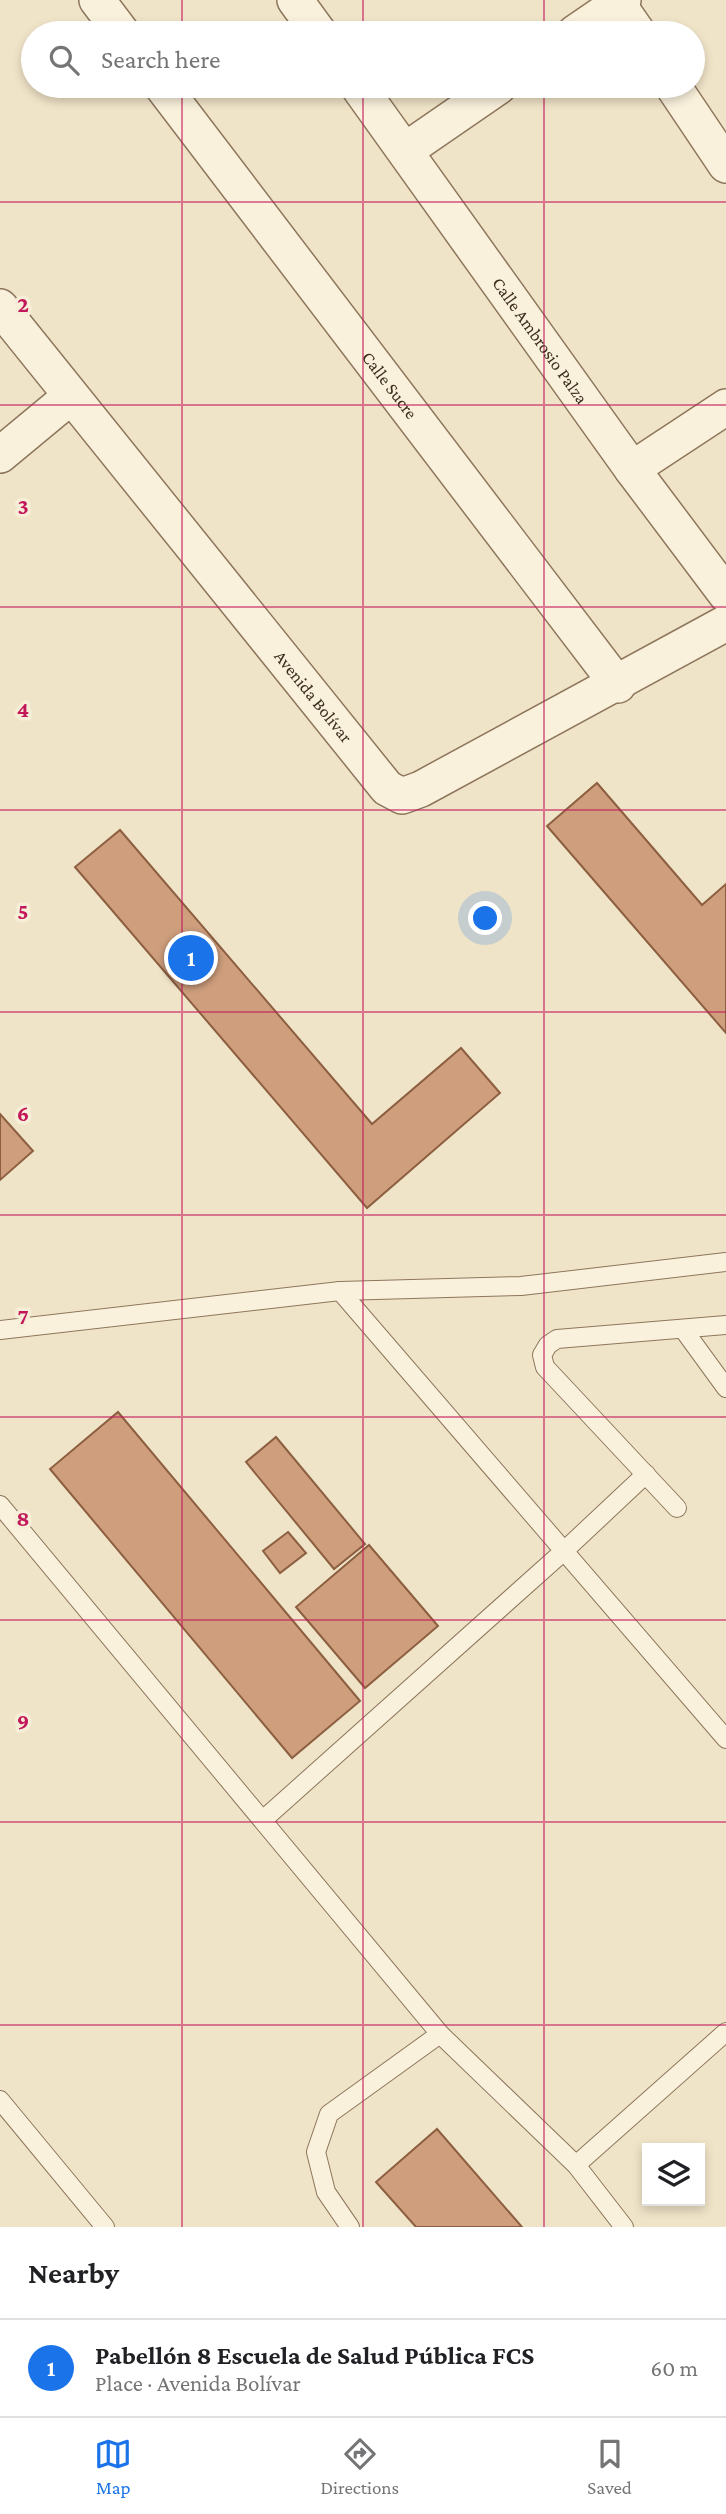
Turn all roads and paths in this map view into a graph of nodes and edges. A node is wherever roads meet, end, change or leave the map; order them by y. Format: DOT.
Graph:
graph roads {
  1 [pos="97,0"];
  2 [pos="295,0"];
  3 [pos="618,1"];
  4 [pos="113,21"];
  5 [pos="310,21"];
  6 [pos="591,21"];
  7 [pos="630,21"];
  8 [pos="171,98"];
  9 [pos="367,98"];
  10 [pos="482,98"];
  11 [pos="681,98"];
  12 [pos="406,150"];
  13 [pos="726,165"];
  14 [pos="0,307"];
  15 [pos="70,397"];
  16 [pos="726,408"];
  17 [pos="0,455"];
  18 [pos="632,469"];
  19 [pos="726,594"];
  20 [pos="726,623"];
  21 [pos="618,685"];
  22 [pos="726,1262"];
  23 [pos="340,1291"];
  24 [pos="726,1325"];
  25 [pos="683,1329"];
  26 [pos="0,1330"];
  27 [pos="726,1388"];
  28 [pos="646,1474"];
  29 [pos="0,1505"];
  30 [pos="677,1508"];
  31 [pos="564,1551"];
  32 [pos="726,1739"];
  33 [pos="264,1819"];
  34 [pos="726,2032"];
  35 [pos="440,2034"];
  36 [pos="0,2100"];
  37 [pos="576,2165"];
  38 [pos="106,2227"];
  39 [pos="350,2227"];
  40 [pos="624,2227"];
  1 -- 4 [label="street"];
  2 -- 5 [label="street"];
  3 -- 6 [label="street"];
  3 -- 7 [label="street"];
  8 -- 21 [label="street, Calle Sucre"];
  9 -- 12 [label="street, Calle Ambrosio Palza"];
  10 -- 12 [label="street"];
  11 -- 13 [label="street"];
  12 -- 18 [label="street, Calle Ambrosio Palza"];
  14 -- 15 [label="street, Avenida Bolívar"];
  15 -- 17 [label="street"];
  15 -- 21 [label="street, Avenida Bolívar"];
  16 -- 18 [label="street"];
  18 -- 19 [label="street, Calle Ambrosio Palza"];
  20 -- 21 [label="street, Avenida Bolívar"];
  22 -- 23 [label="lane"];
  23 -- 26 [label="lane"];
  23 -- 31 [label="lane"];
  24 -- 25 [label="lane"];
  25 -- 27 [label="lane"];
  25 -- 28 [label="lane"];
  28 -- 30 [label="lane"];
  28 -- 31 [label="lane"];
  29 -- 33 [label="lane"];
  31 -- 32 [label="lane"];
  31 -- 33 [label="lane"];
  33 -- 35 [label="lane"];
  34 -- 37 [label="lane"];
  35 -- 37 [label="lane"];
  35 -- 39 [label="lane"];
  36 -- 38 [label="lane"];
  37 -- 40 [label="lane"];
}
